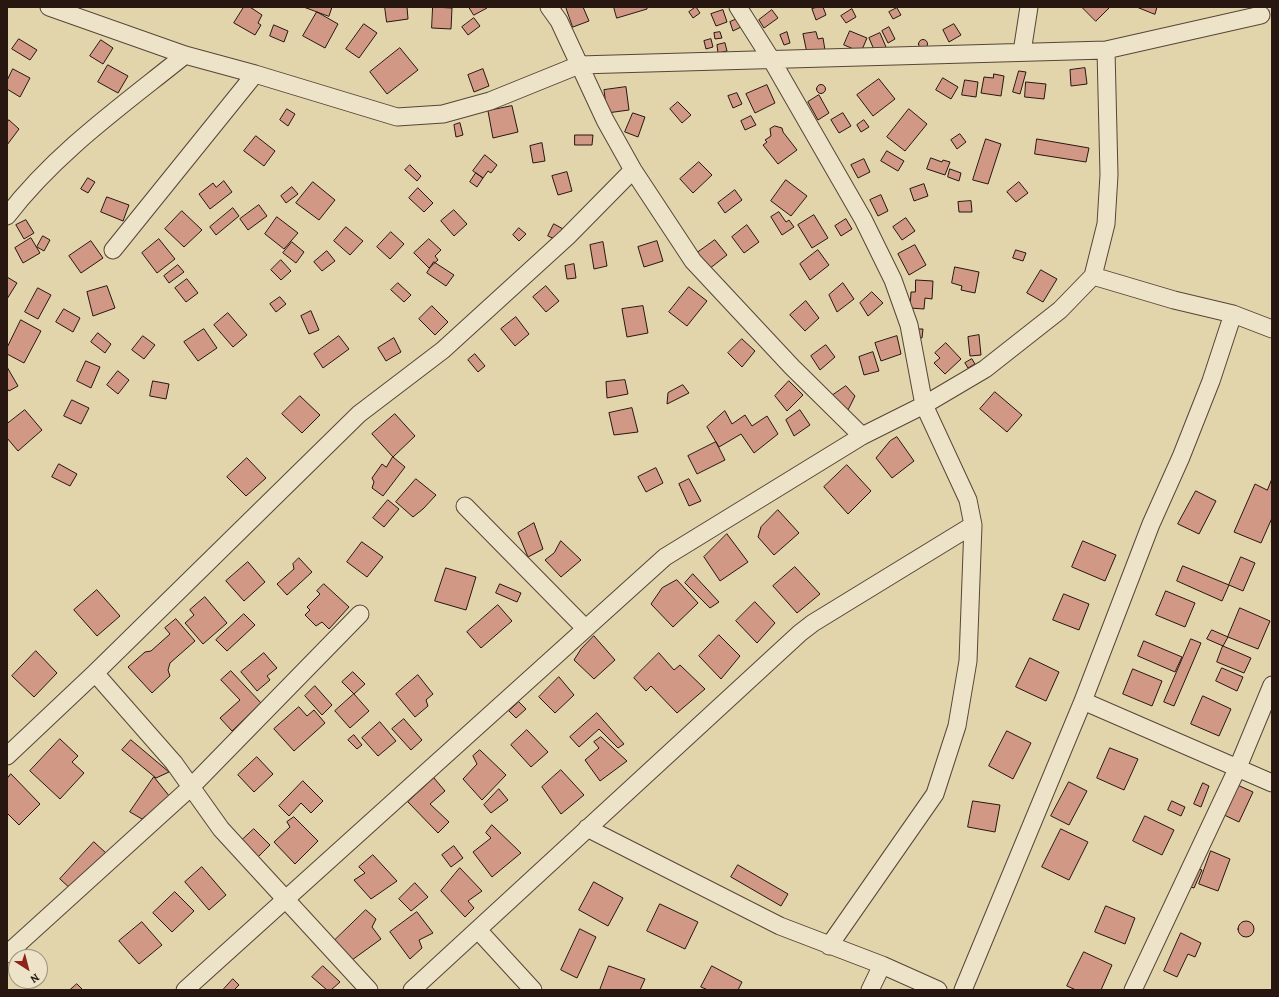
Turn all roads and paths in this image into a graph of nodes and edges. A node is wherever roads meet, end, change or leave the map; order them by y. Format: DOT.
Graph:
graph roads {
  1 [pos="49,7"];
  2 [pos="549,7"];
  3 [pos="738,7"];
  4 [pos="1030,7"];
  5 [pos="1228,15"];
  6 [pos="1262,15"];
  7 [pos="1106,50"];
  8 [pos="1022,52"];
  9 [pos="185,55"];
  10 [pos="771,59"];
  11 [pos="579,65"];
  12 [pos="255,74"];
  13 [pos="633,170"];
  14 [pos="7,216"];
  15 [pos="113,250"];
  16 [pos="1093,276"];
  17 [pos="1233,314"];
  18 [pos="1272,328"];
  19 [pos="924,405"];
  20 [pos="862,436"];
  21 [pos="465,506"];
  22 [pos="973,526"];
  23 [pos="360,614"];
  24 [pos="585,628"];
  25 [pos="95,673"];
  26 [pos="1272,685"];
  27 [pos="1083,700"];
  28 [pos="7,756"];
  29 [pos="1238,767"];
  30 [pos="1272,783"];
  31 [pos="190,788"];
  32 [pos="587,828"];
  33 [pos="284,900"];
  34 [pos="478,930"];
  35 [pos="829,946"];
  36 [pos="7,954"];
  37 [pos="882,965"];
  38 [pos="185,990"];
  39 [pos="369,990"];
  40 [pos="412,990"];
  41 [pos="533,990"];
  42 [pos="870,990"];
  43 [pos="938,990"];
  44 [pos="963,990"];
  45 [pos="1133,990"];
  1 -- 9 [label="street"];
  2 -- 11 [label="street"];
  3 -- 10 [label="street"];
  4 -- 8 [label="street"];
  5 -- 6 [label="street"];
  5 -- 7 [label="street"];
  7 -- 8 [label="street"];
  7 -- 16 [label="street"];
  8 -- 10 [label="street"];
  9 -- 12 [label="street"];
  9 -- 14 [label="street"];
  10 -- 11 [label="street"];
  10 -- 19 [label="street"];
  11 -- 12 [label="street"];
  11 -- 13 [label="street"];
  12 -- 15 [label="street"];
  13 -- 20 [label="street"];
  13 -- 25 [label="street"];
  16 -- 17 [label="street"];
  16 -- 19 [label="street"];
  17 -- 18 [label="street"];
  17 -- 27 [label="street"];
  19 -- 20 [label="street"];
  19 -- 22 [label="street"];
  20 -- 24 [label="street"];
  21 -- 24 [label="street"];
  22 -- 32 [label="street"];
  22 -- 35 [label="street"];
  23 -- 31 [label="street"];
  24 -- 33 [label="street"];
  25 -- 28 [label="street"];
  25 -- 31 [label="street"];
  26 -- 29 [label="street"];
  27 -- 29 [label="street"];
  27 -- 44 [label="street"];
  29 -- 30 [label="street"];
  29 -- 45 [label="street"];
  31 -- 33 [label="street"];
  31 -- 36 [label="street"];
  32 -- 34 [label="street"];
  32 -- 35 [label="street"];
  33 -- 38 [label="street"];
  33 -- 39 [label="street"];
  34 -- 40 [label="street"];
  34 -- 41 [label="street"];
  35 -- 37 [label="street"];
  37 -- 42 [label="street"];
  37 -- 43 [label="street"];
}
